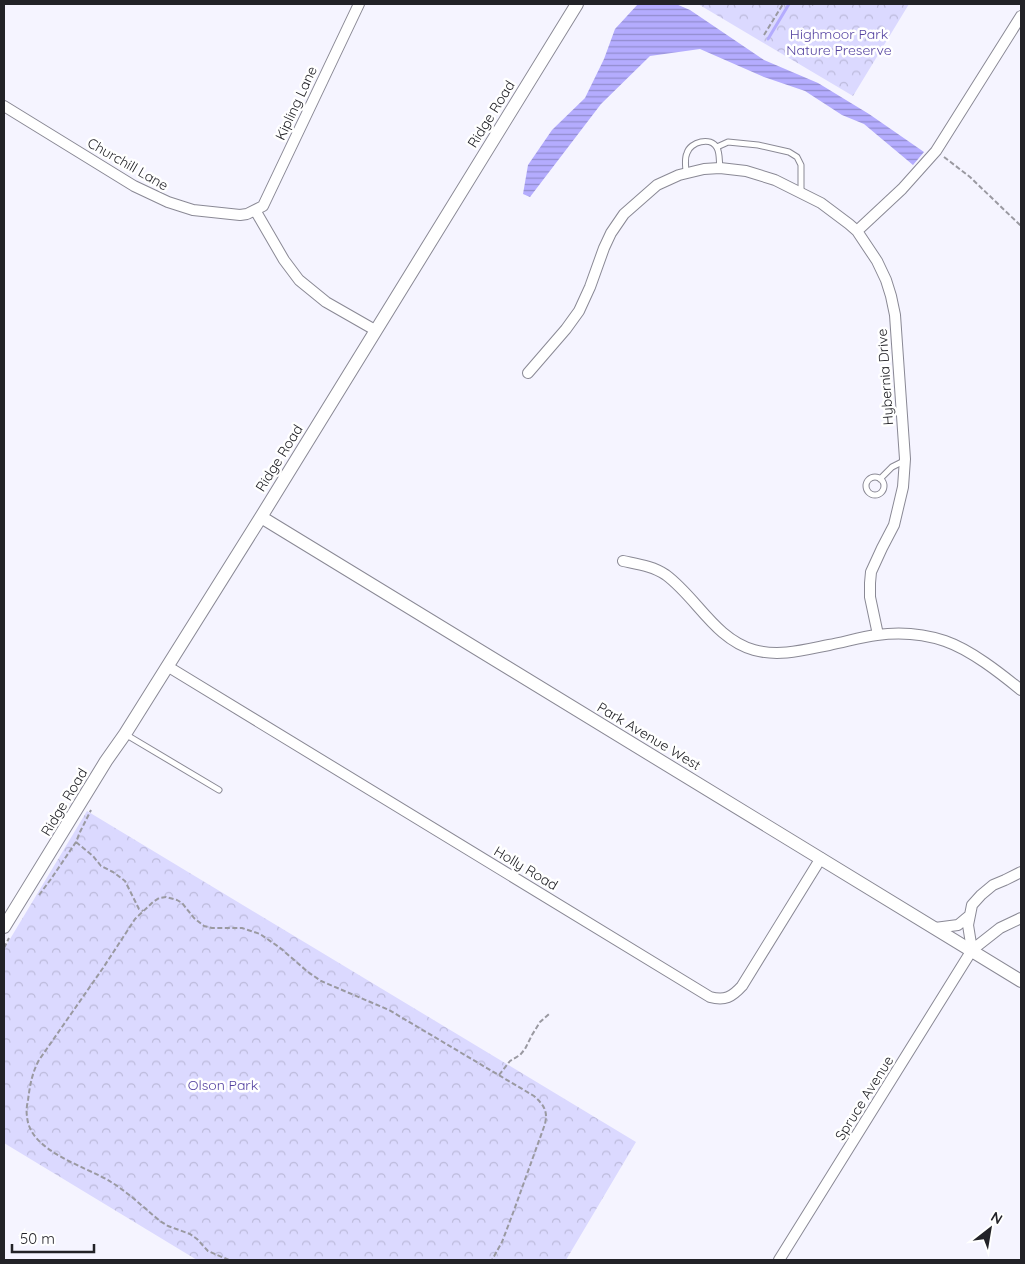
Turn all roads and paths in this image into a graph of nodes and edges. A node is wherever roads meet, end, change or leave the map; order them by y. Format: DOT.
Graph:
graph roads {
  1 [pos="359,4"];
  2 [pos="577,4"];
  3 [pos="783,4"];
  4 [pos="1021,16"];
  5 [pos="764,34"];
  6 [pos="4,106"];
  7 [pos="717,147"];
  8 [pos="934,154"];
  9 [pos="720,168"];
  10 [pos="686,173"];
  11 [pos="801,193"];
  12 [pos="255,210"];
  13 [pos="1021,225"];
  14 [pos="857,232"];
  15 [pos="375,330"];
  16 [pos="528,373"];
  17 [pos="905,460"];
  18 [pos="880,479"];
  19 [pos="260,517"];
  20 [pos="623,561"];
  21 [pos="877,635"];
  22 [pos="167,666"];
  23 [pos="1021,688"];
  24 [pos="125,734"];
  25 [pos="218,790"];
  26 [pos="76,842"];
  27 [pos="821,858"];
  28 [pos="1021,872"];
  29 [pos="143,911"];
  30 [pos="970,915"];
  31 [pos="1021,918"];
  32 [pos="6,919"];
  33 [pos="935,928"];
  34 [pos="972,950"];
  35 [pos="1021,981"];
  36 [pos="549,1014"];
  37 [pos="499,1075"];
  38 [pos="229,1260"];
  39 [pos="492,1260"];
  40 [pos="779,1260"];
  1 -- 12 [label="street, Kipling Lane"];
  2 -- 15 [label="street, Ridge Road"];
  3 -- 5 [label="path"];
  4 -- 8 [label="street"];
  6 -- 12 [label="street, Churchill Lane"];
  7 -- 9 [label="lane"];
  7 -- 10 [label="lane"];
  7 -- 11 [label="lane"];
  8 -- 13 [label="path"];
  8 -- 14 [label="street"];
  9 -- 10 [label="street, Hybernia Drive"];
  9 -- 11 [label="street, Hybernia Drive"];
  10 -- 16 [label="street, Hybernia Drive"];
  11 -- 14 [label="street, Hybernia Drive"];
  12 -- 15 [label="street"];
  14 -- 17 [label="street, Hybernia Drive"];
  15 -- 19 [label="street, Ridge Road"];
  17 -- 18 [label="lane"];
  17 -- 21 [label="street, Hybernia Drive"];
  19 -- 22 [label="street, Ridge Road"];
  19 -- 27 [label="street, Park Avenue West"];
  20 -- 21 [label="street"];
  21 -- 23 [label="street"];
  22 -- 24 [label="street, Ridge Road"];
  22 -- 27 [label="street, Holly Road"];
  24 -- 25 [label="lane"];
  24 -- 32 [label="street, Ridge Road"];
  26 -- 29 [label="path"];
  27 -- 33 [label="street, Park Avenue West"];
  28 -- 30 [label="street"];
  29 -- 37 [label="path"];
  29 -- 38 [label="path"];
  30 -- 33 [label="street"];
  30 -- 34 [label="street"];
  31 -- 34 [label="street"];
  33 -- 34 [label="street, Park Avenue West"];
  34 -- 35 [label="street, Park Avenue West"];
  34 -- 40 [label="street, Spruce Avenue"];
  36 -- 37 [label="path"];
  37 -- 39 [label="path"];
}
